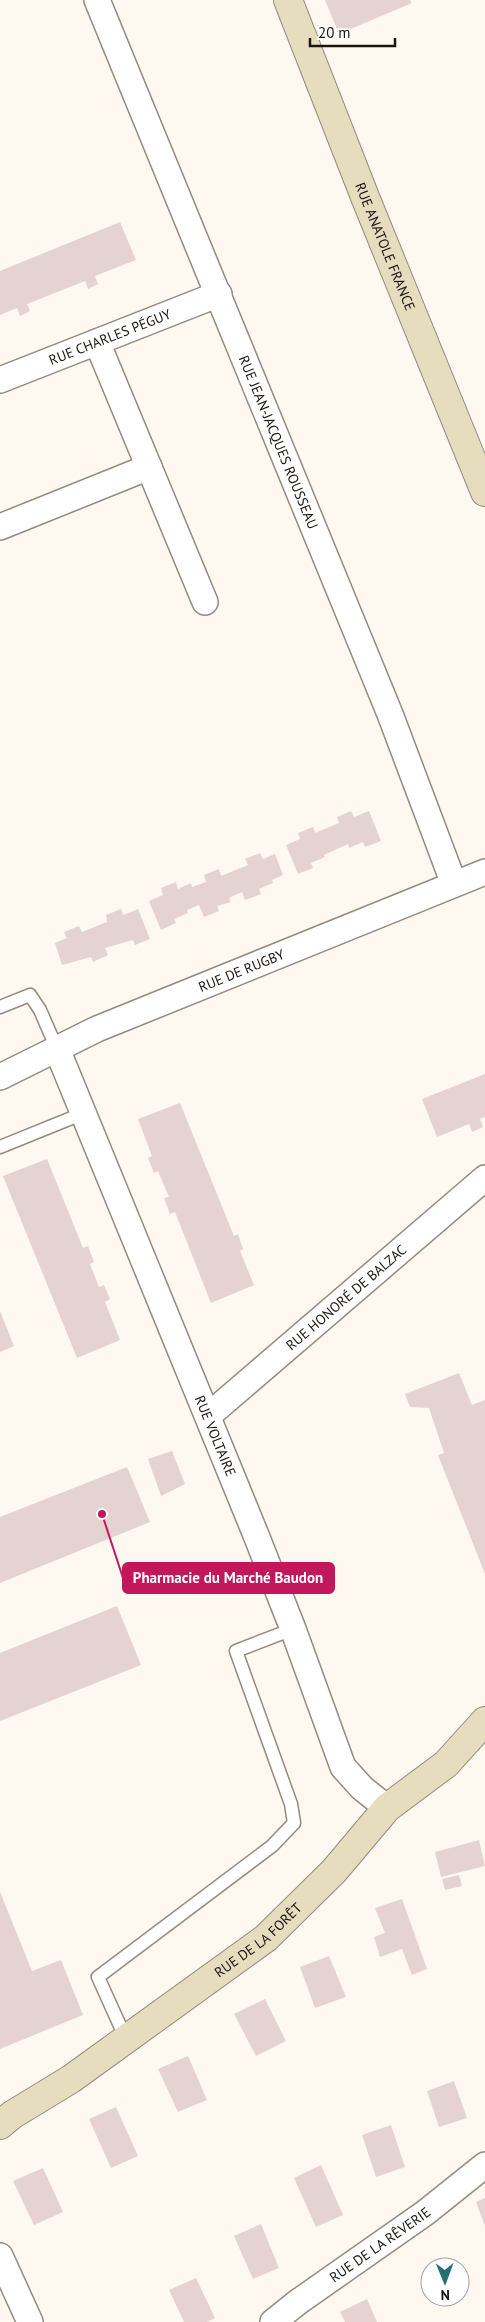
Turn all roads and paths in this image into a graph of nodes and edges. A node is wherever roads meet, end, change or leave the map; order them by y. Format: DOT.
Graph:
graph roads {
  1 [pos="97,0"];
  2 [pos="288,0"];
  3 [pos="219,294"];
  4 [pos="97,342"];
  5 [pos="0,380"];
  6 [pos="149,467"];
  7 [pos="485,492"];
  8 [pos="0,527"];
  9 [pos="205,602"];
  10 [pos="485,872"];
  11 [pos="454,884"];
  12 [pos="0,1007"];
  13 [pos="57,1049"];
  14 [pos="0,1077"];
  15 [pos="84,1113"];
  16 [pos="0,1147"];
  17 [pos="485,1178"];
  18 [pos="208,1416"];
  19 [pos="293,1629"];
  20 [pos="485,1721"];
  21 [pos="388,1808"];
  22 [pos="126,2039"];
  23 [pos="0,2125"];
  24 [pos="485,2164"];
  25 [pos="0,2256"];
  26 [pos="30,2322"];
  27 [pos="273,2322"];
  1 -- 3 [label="street, RUE JEAN-JACQUES ROUSSEAU"];
  2 -- 7 [label="street, RUE ANATOLE FRANCE"];
  3 -- 4 [label="street, RUE CHARLES PÉGUY"];
  3 -- 11 [label="street, RUE JEAN-JACQUES ROUSSEAU"];
  4 -- 5 [label="street, RUE CHARLES PÉGUY"];
  4 -- 6 [label="street"];
  6 -- 8 [label="street"];
  6 -- 9 [label="street"];
  10 -- 11 [label="street, RUE DE RUGBY"];
  11 -- 13 [label="street, RUE DE RUGBY"];
  12 -- 13 [label="lane"];
  13 -- 14 [label="street, RUE DE RUGBY"];
  13 -- 15 [label="street, RUE VOLTAIRE"];
  15 -- 16 [label="lane"];
  15 -- 18 [label="street, RUE VOLTAIRE"];
  17 -- 18 [label="street, RUE HONORÉ DE BALZAC"];
  18 -- 19 [label="street, RUE VOLTAIRE"];
  19 -- 21 [label="street, RUE VOLTAIRE"];
  19 -- 22 [label="lane"];
  20 -- 21 [label="street, RUE DE LA FORÊT"];
  21 -- 22 [label="street, RUE DE LA FORÊT"];
  22 -- 23 [label="street, RUE DE LA FORÊT"];
  24 -- 27 [label="street, RUE DE LA RÊVERIE"];
  25 -- 26 [label="street"];
}
